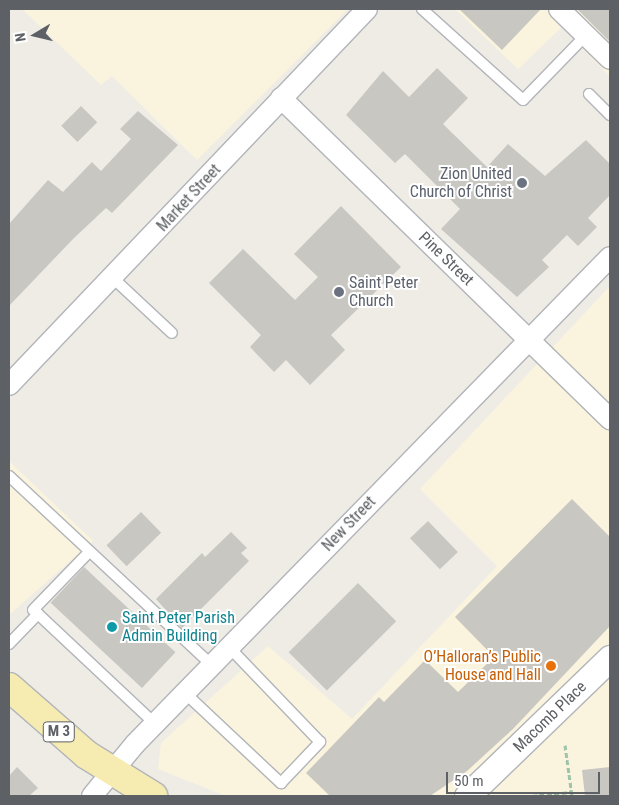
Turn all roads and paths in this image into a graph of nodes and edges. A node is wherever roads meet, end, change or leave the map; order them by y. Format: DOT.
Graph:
graph roads {
  1 [pos="366,9"];
  2 [pos="422,9"];
  3 [pos="559,9"];
  4 [pos="586,35"];
  5 [pos="610,60"];
  6 [pos="589,94"];
  7 [pos="281,98"];
  8 [pos="610,115"];
  9 [pos="610,257"];
  10 [pos="114,279"];
  11 [pos="172,333"];
  12 [pos="529,340"];
  13 [pos="9,385"];
  14 [pos="610,419"];
  15 [pos="9,476"];
  16 [pos="88,553"];
  17 [pos="33,610"];
  18 [pos="9,644"];
  19 [pos="229,647"];
  20 [pos="610,658"];
  21 [pos="212,666"];
  22 [pos="9,687"];
  23 [pos="185,693"];
  24 [pos="155,724"];
  25 [pos="565,745"];
  26 [pos="114,774"];
  27 [pos="571,794"];
  28 [pos="92,796"];
  29 [pos="153,796"];
  30 [pos="468,796"];
  31 [pos="532,796"];
  1 -- 7 [label="street, Market Street"];
  2 -- 4 [label="lane"];
  3 -- 4 [label="street"];
  4 -- 5 [label="street"];
  6 -- 8 [label="lane"];
  7 -- 10 [label="street, Market Street"];
  7 -- 12 [label="street, Pine Street"];
  9 -- 12 [label="street, New Street"];
  10 -- 11 [label="lane"];
  10 -- 13 [label="street, Market Street"];
  12 -- 14 [label="street, Pine Street"];
  12 -- 19 [label="street, New Street"];
  15 -- 16 [label="lane"];
  16 -- 17 [label="lane"];
  16 -- 21 [label="lane"];
  18 -- 24 [label="lane"];
  19 -- 21 [label="street, New Street"];
  19 -- 23 [label="lane"];
  20 -- 30 [label="street, Macomb Place"];
  21 -- 23 [label="street, New Street"];
  22 -- 26 [label="main road, M 3"];
  23 -- 24 [label="street, New Street"];
  24 -- 26 [label="street, New Street"];
  25 -- 27 [label="path"];
  26 -- 28 [label="street, New Street"];
  26 -- 29 [label="main road, M 3"];
  27 -- 31 [label="path"];
}
